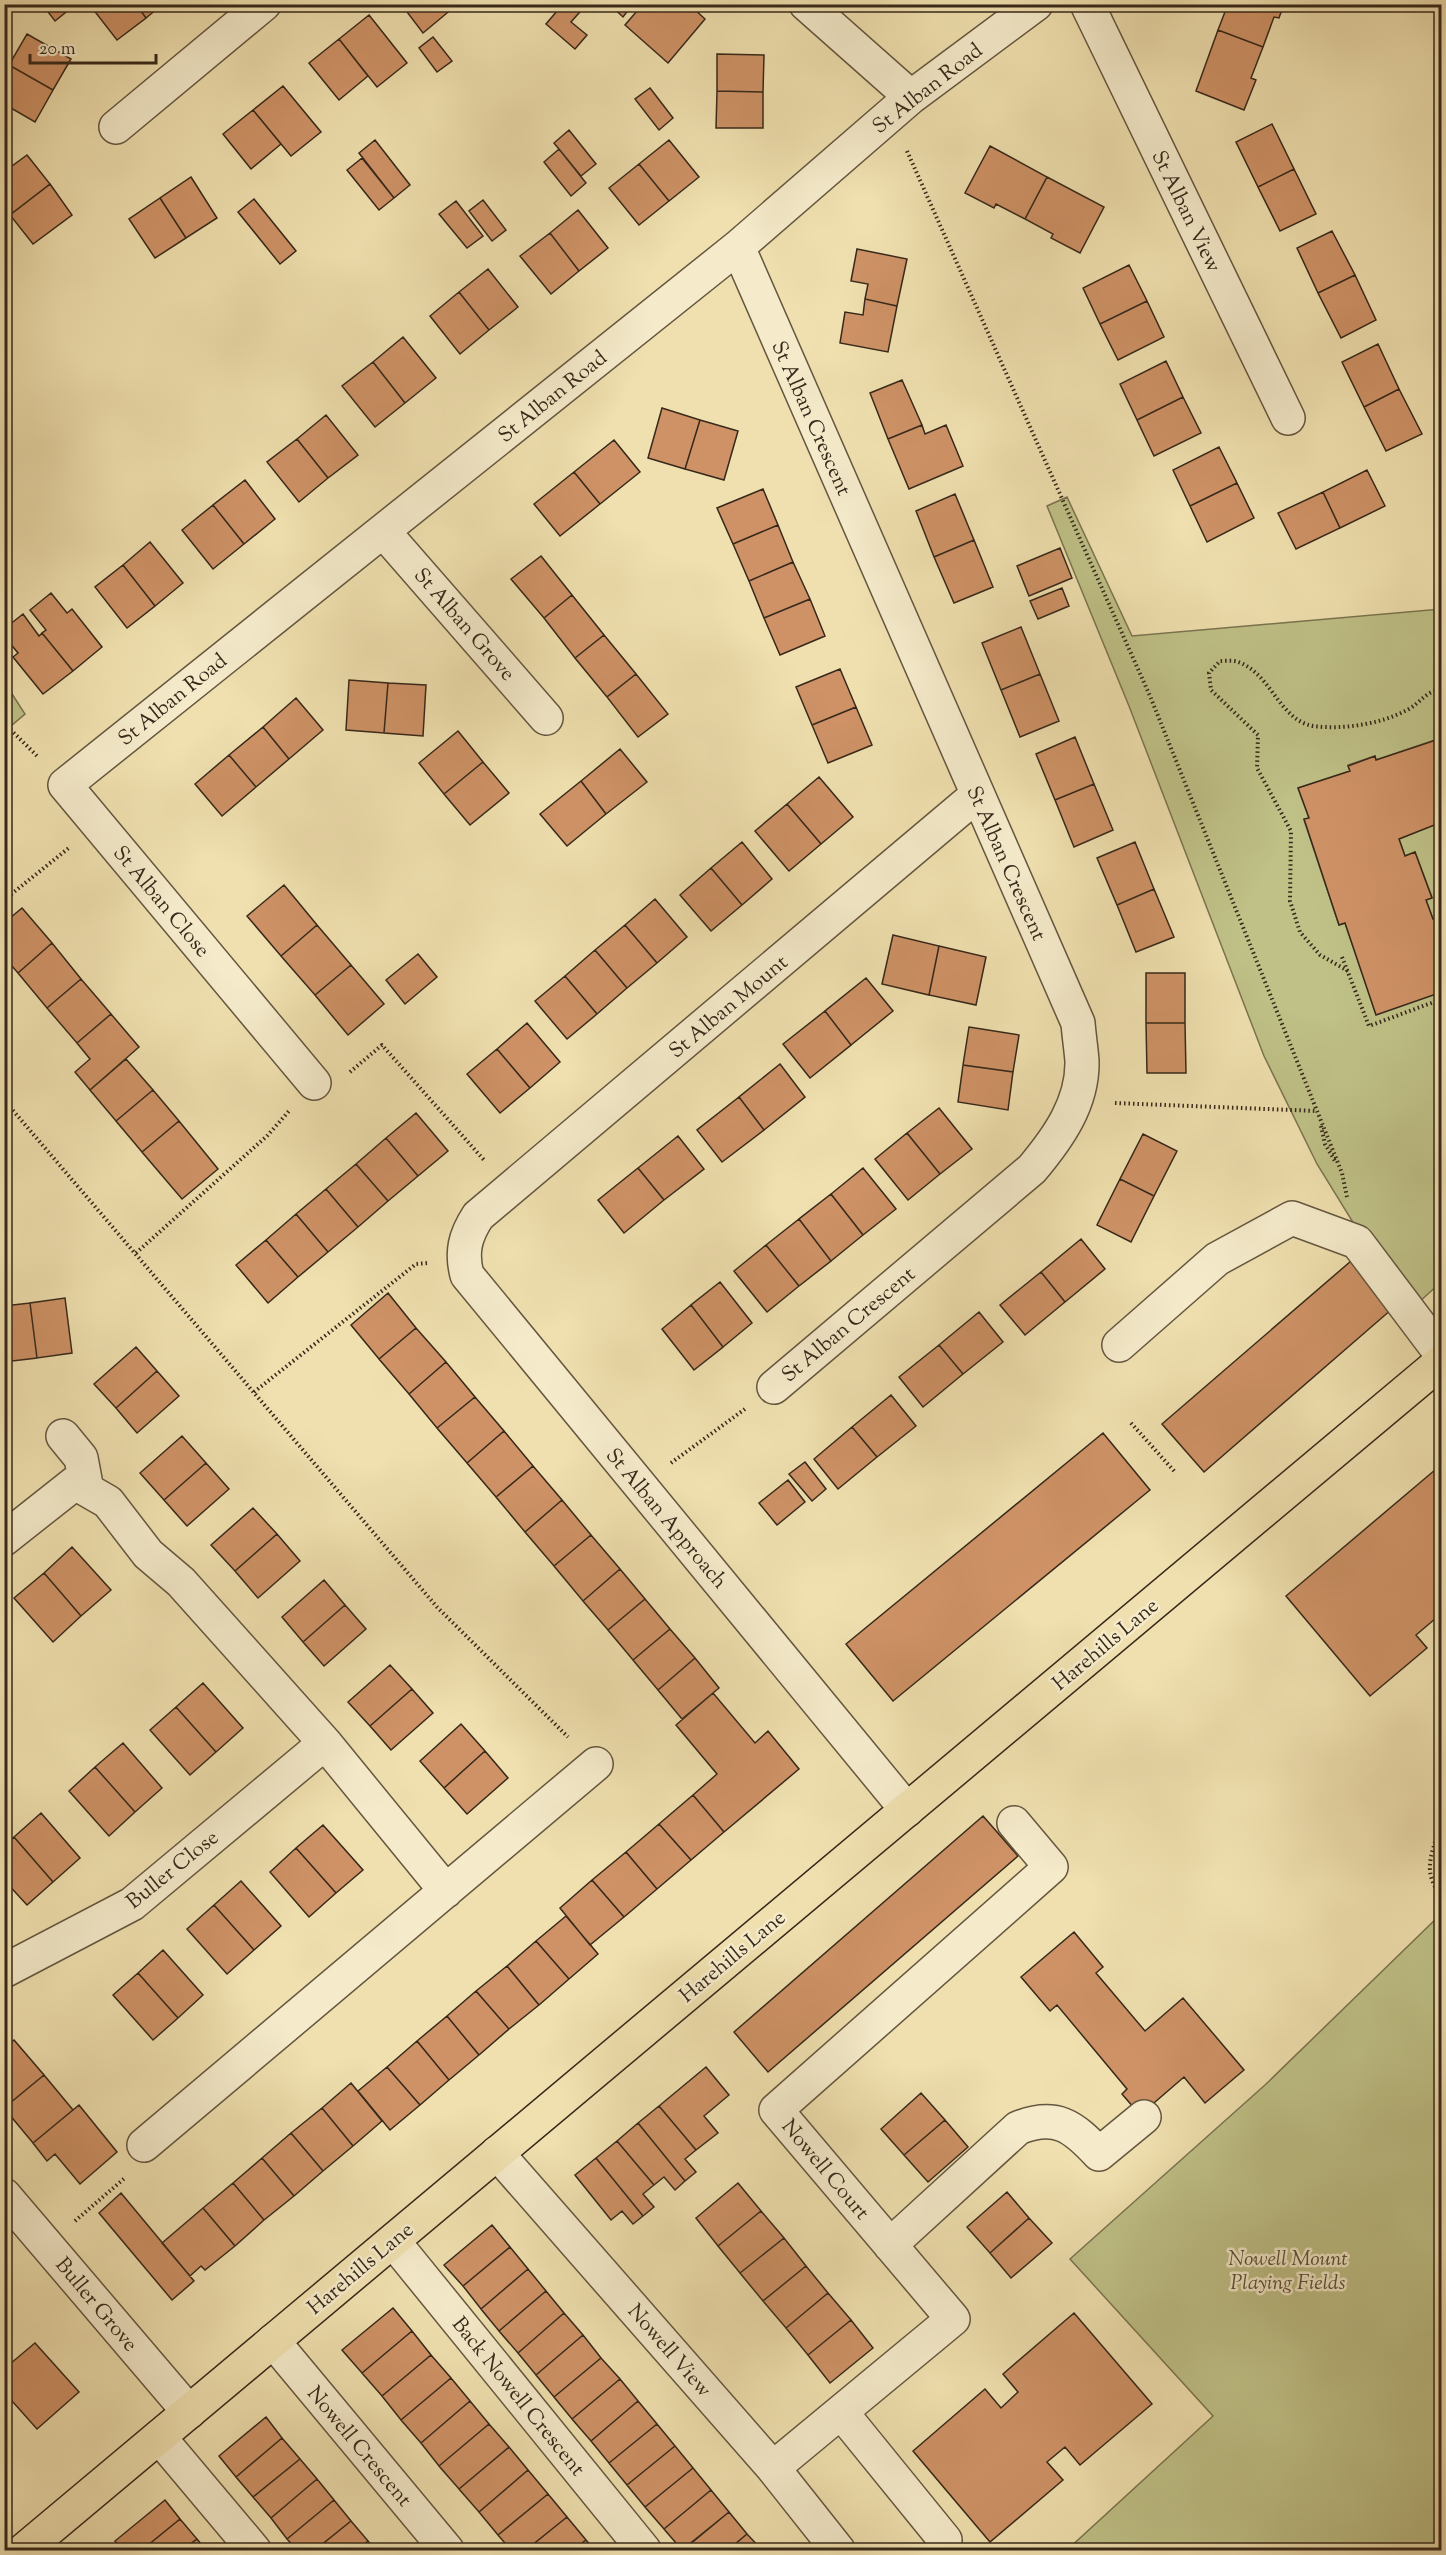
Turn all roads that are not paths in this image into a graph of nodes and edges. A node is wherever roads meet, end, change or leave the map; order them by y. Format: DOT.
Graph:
graph roads {
  1 [pos="264,4"];
  2 [pos="806,4"];
  3 [pos="1036,4"];
  4 [pos="1087,4"];
  5 [pos="901,106"];
  6 [pos="116,128"];
  7 [pos="738,247"];
  8 [pos="1288,418"];
  9 [pos="383,531"];
  10 [pos="546,718"];
  11 [pos="65,785"];
  12 [pos="977,795"];
  13 [pos="314,1083"];
  14 [pos="463,1260"];
  15 [pos="1119,1345"];
  16 [pos="1442,1355"];
  17 [pos="1442,1361"];
  18 [pos="774,1387"];
  19 [pos="63,1436"];
  20 [pos="87,1490"];
  21 [pos="4,1539"];
  22 [pos="325,1743"];
  23 [pos="596,1764"];
  24 [pos="907,1809"];
  25 [pos="1014,1823"];
  26 [pos="446,1891"];
  27 [pos="4,1971"];
  28 [pos="1144,2117"];
  29 [pos="144,2145"];
  30 [pos="497,2153"];
  31 [pos="4,2195"];
  32 [pos="393,2241"];
  33 [pos="890,2245"];
  34 [pos="273,2341"];
  35 [pos="189,2412"];
  36 [pos="841,2412"];
  37 [pos="159,2437"];
  38 [pos="773,2468"];
  39 [pos="945,2540"];
  40 [pos="42,2545"];
  41 [pos="254,2550"];
  42 [pos="447,2550"];
  43 [pos="644,2550"];
  44 [pos="838,2550"];
  1 -- 6 [label="street"];
  2 -- 5 [label="street"];
  3 -- 5 [label="street, St Alban Road"];
  4 -- 8 [label="street, St Alban View"];
  5 -- 7 [label="street, St Alban Road"];
  7 -- 9 [label="street, St Alban Road"];
  7 -- 12 [label="street, St Alban Crescent"];
  9 -- 10 [label="street, St Alban Grove"];
  9 -- 11 [label="street, St Alban Road"];
  11 -- 13 [label="street, St Alban Close"];
  12 -- 14 [label="street, St Alban Mount"];
  12 -- 18 [label="street, St Alban Crescent"];
  14 -- 24 [label="street, St Alban Approach"];
  15 -- 16 [label="street"];
  17 -- 24 [label="main road, Harehills Lane"];
  19 -- 20 [label="street"];
  20 -- 21 [label="street"];
  20 -- 22 [label="street"];
  22 -- 26 [label="street"];
  22 -- 27 [label="street, Buller Close"];
  23 -- 26 [label="street"];
  24 -- 30 [label="main road, Harehills Lane"];
  25 -- 33 [label="street, Nowell Court"];
  26 -- 29 [label="street"];
  28 -- 33 [label="street"];
  30 -- 32 [label="main road, Harehills Lane"];
  30 -- 38 [label="street, Nowell View"];
  31 -- 35 [label="street, Buller Grove"];
  32 -- 34 [label="main road, Harehills Lane"];
  32 -- 43 [label="street, Back Nowell Crescent"];
  33 -- 36 [label="street, Nowell Court"];
  34 -- 35 [label="main road, Harehills Lane"];
  34 -- 42 [label="street, Nowell Crescent"];
  35 -- 37 [label="main road, Harehills Lane"];
  36 -- 38 [label="street, Nowell Court"];
  36 -- 39 [label="street"];
  37 -- 40 [label="main road, Harehills Lane"];
  37 -- 41 [label="street"];
  38 -- 44 [label="street, Nowell View"];
}
